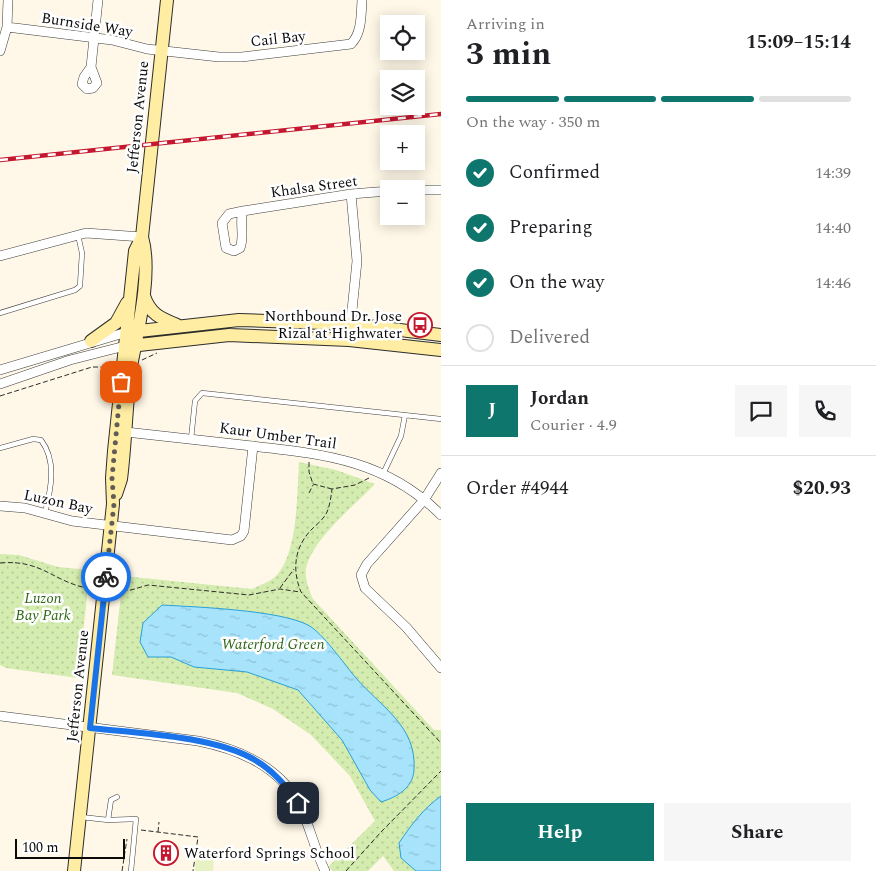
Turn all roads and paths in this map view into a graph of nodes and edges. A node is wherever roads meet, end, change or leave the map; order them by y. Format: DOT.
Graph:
graph roads {
  1 [pos="8,0"];
  2 [pos="98,0"];
  3 [pos="167,0"];
  4 [pos="362,0"];
  5 [pos="7,27"];
  6 [pos="94,37"];
  7 [pos="162,50"];
  8 [pos="0,51"];
  9 [pos="91,66"];
  10 [pos="425,190"];
  11 [pos="441,190"];
  12 [pos="380,192"];
  13 [pos="351,194"];
  14 [pos="244,211"];
  15 [pos="78,235"];
  16 [pos="142,237"];
  17 [pos="0,256"];
  18 [pos="137,292"];
  19 [pos="0,313"];
  20 [pos="351,324"];
  21 [pos="177,326"];
  22 [pos="132,332"];
  23 [pos="441,335"];
  24 [pos="349,340"];
  25 [pos="92,342"];
  26 [pos="131,346"];
  27 [pos="441,350"];
  28 [pos="159,352"];
  29 [pos="138,361"];
  30 [pos="117,366"];
  31 [pos="0,370"];
  32 [pos="0,384"];
  33 [pos="0,396"];
  34 [pos="405,415"];
  35 [pos="441,419"];
  36 [pos="126,432"];
  37 [pos="191,439"];
  38 [pos="253,446"];
  39 [pos="0,448"];
  40 [pos="308,464"];
  41 [pos="379,472"];
  42 [pos="441,473"];
  43 [pos="313,484"];
  44 [pos="332,489"];
  45 [pos="309,493"];
  46 [pos="424,500"];
  47 [pos="114,504"];
  48 [pos="0,506"];
  49 [pos="45,514"];
  50 [pos="441,515"];
  51 [pos="111,526"];
  52 [pos="0,563"];
  53 [pos="294,569"];
  54 [pos="89,588"];
  55 [pos="280,589"];
  56 [pos="120,592"];
  57 [pos="301,592"];
  58 [pos="441,668"];
  59 [pos="0,716"];
  60 [pos="90,728"];
  61 [pos="441,743"];
  62 [pos="441,771"];
  63 [pos="117,797"];
  64 [pos="80,817"];
  65 [pos="108,820"];
  66 [pos="159,822"];
  67 [pos="140,830"];
  68 [pos="158,832"];
  69 [pos="127,839"];
  70 [pos="74,871"];
  71 [pos="122,871"];
  72 [pos="131,871"];
  73 [pos="192,871"];
  74 [pos="325,871"];
  75 [pos="346,871"];
  1 -- 5 [label="street"];
  2 -- 6 [label="street"];
  3 -- 7 [label="street, Jefferson Avenue"];
  4 -- 7 [label="street, Cail Bay"];
  5 -- 6 [label="street, Burnside Way"];
  5 -- 8 [label="street"];
  6 -- 7 [label="street, Burnside Way"];
  6 -- 9 [label="street"];
  7 -- 16 [label="street, Jefferson Avenue"];
  10 -- 11 [label="street"];
  12 -- 13 [label="street, Khalsa Street"];
  13 -- 14 [label="street, Khalsa Street"];
  13 -- 20 [label="street"];
  15 -- 16 [label="street"];
  15 -- 17 [label="street"];
  15 -- 19 [label="lane"];
  16 -- 18 [label="street, Jefferson Avenue"];
  18 -- 21 [label="street"];
  18 -- 22 [label="street, Jefferson Avenue"];
  18 -- 25 [label="street"];
  20 -- 21 [label="street"];
  20 -- 23 [label="street"];
  20 -- 24 [label="street"];
  21 -- 22 [label="street"];
  22 -- 25 [label="street"];
  22 -- 26 [label="street, Jefferson Avenue"];
  24 -- 26 [label="street"];
  24 -- 27 [label="street"];
  25 -- 31 [label="street"];
  26 -- 32 [label="street"];
  26 -- 36 [label="street, Jefferson Avenue"];
  26 -- 47 [label="street, Jefferson Avenue"];
  28 -- 29 [label="path"];
  30 -- 33 [label="path"];
  34 -- 35 [label="lane"];
  34 -- 37 [label="lane"];
  34 -- 41 [label="lane"];
  36 -- 37 [label="street, Kaur Umber Trail"];
  36 -- 47 [label="street, Jefferson Avenue"];
  37 -- 38 [label="street, Kaur Umber Trail"];
  38 -- 41 [label="street, Kaur Umber Trail"];
  38 -- 51 [label="street, Luzon Bay"];
  39 -- 49 [label="lane"];
  40 -- 43 [label="path"];
  41 -- 44 [label="path"];
  41 -- 46 [label="street, Kaur Umber Trail"];
  42 -- 46 [label="street"];
  43 -- 44 [label="path"];
  43 -- 45 [label="path"];
  44 -- 53 [label="path"];
  46 -- 50 [label="street, Kaur Umber Trail"];
  46 -- 58 [label="street"];
  47 -- 51 [label="street, Jefferson Avenue"];
  48 -- 49 [label="street, Luzon Bay"];
  49 -- 51 [label="street, Luzon Bay"];
  51 -- 60 [label="street, Jefferson Avenue"];
  52 -- 54 [label="path"];
  53 -- 55 [label="path"];
  53 -- 57 [label="path"];
  55 -- 56 [label="path"];
  55 -- 57 [label="path"];
  57 -- 61 [label="path"];
  59 -- 60 [label="street"];
  60 -- 64 [label="street, Jefferson Avenue"];
  60 -- 74 [label="street"];
  62 -- 75 [label="path"];
  63 -- 65 [label="lane"];
  64 -- 65 [label="lane"];
  64 -- 70 [label="street, Jefferson Avenue"];
  65 -- 72 [label="lane"];
  66 -- 68 [label="path"];
  67 -- 68 [label="path"];
  68 -- 73 [label="path"];
  69 -- 71 [label="path"];
}
